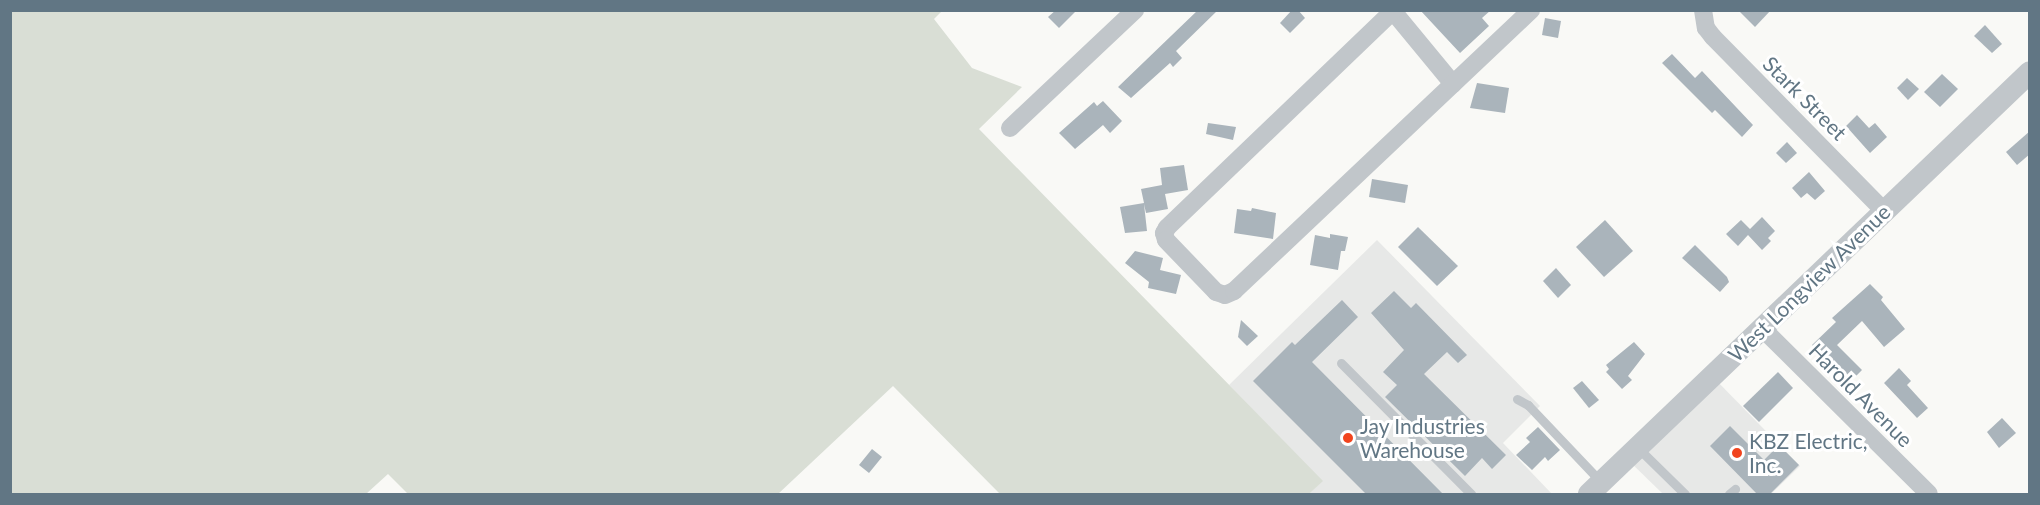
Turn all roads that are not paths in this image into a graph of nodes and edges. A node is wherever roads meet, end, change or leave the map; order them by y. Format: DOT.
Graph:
graph roads {
  1 [pos="1135,10"];
  2 [pos="1531,10"];
  3 [pos="1393,11"];
  4 [pos="1703,11"];
  5 [pos="2030,72"];
  6 [pos="1454,84"];
  7 [pos="1010,128"];
  8 [pos="1884,211"];
  9 [pos="1762,328"];
  10 [pos="1341,363"];
  11 [pos="1517,399"];
  12 [pos="1638,448"];
  13 [pos="1595,489"];
  14 [pos="1471,495"];
  15 [pos="1685,495"];
  16 [pos="1929,495"];
  1 -- 7 [label="street"];
  2 -- 6 [label="street"];
  3 -- 6 [label="street"];
  3 -- 6 [label="street"];
  4 -- 8 [label="street, Stark Street"];
  5 -- 8 [label="street, West Longview Avenue"];
  8 -- 9 [label="street, West Longview Avenue"];
  9 -- 12 [label="street, West Longview Avenue"];
  9 -- 16 [label="street, Harold Avenue"];
  10 -- 14 [label="lane"];
  11 -- 13 [label="lane"];
  12 -- 13 [label="street, West Longview Avenue"];
  12 -- 15 [label="lane"];
}
